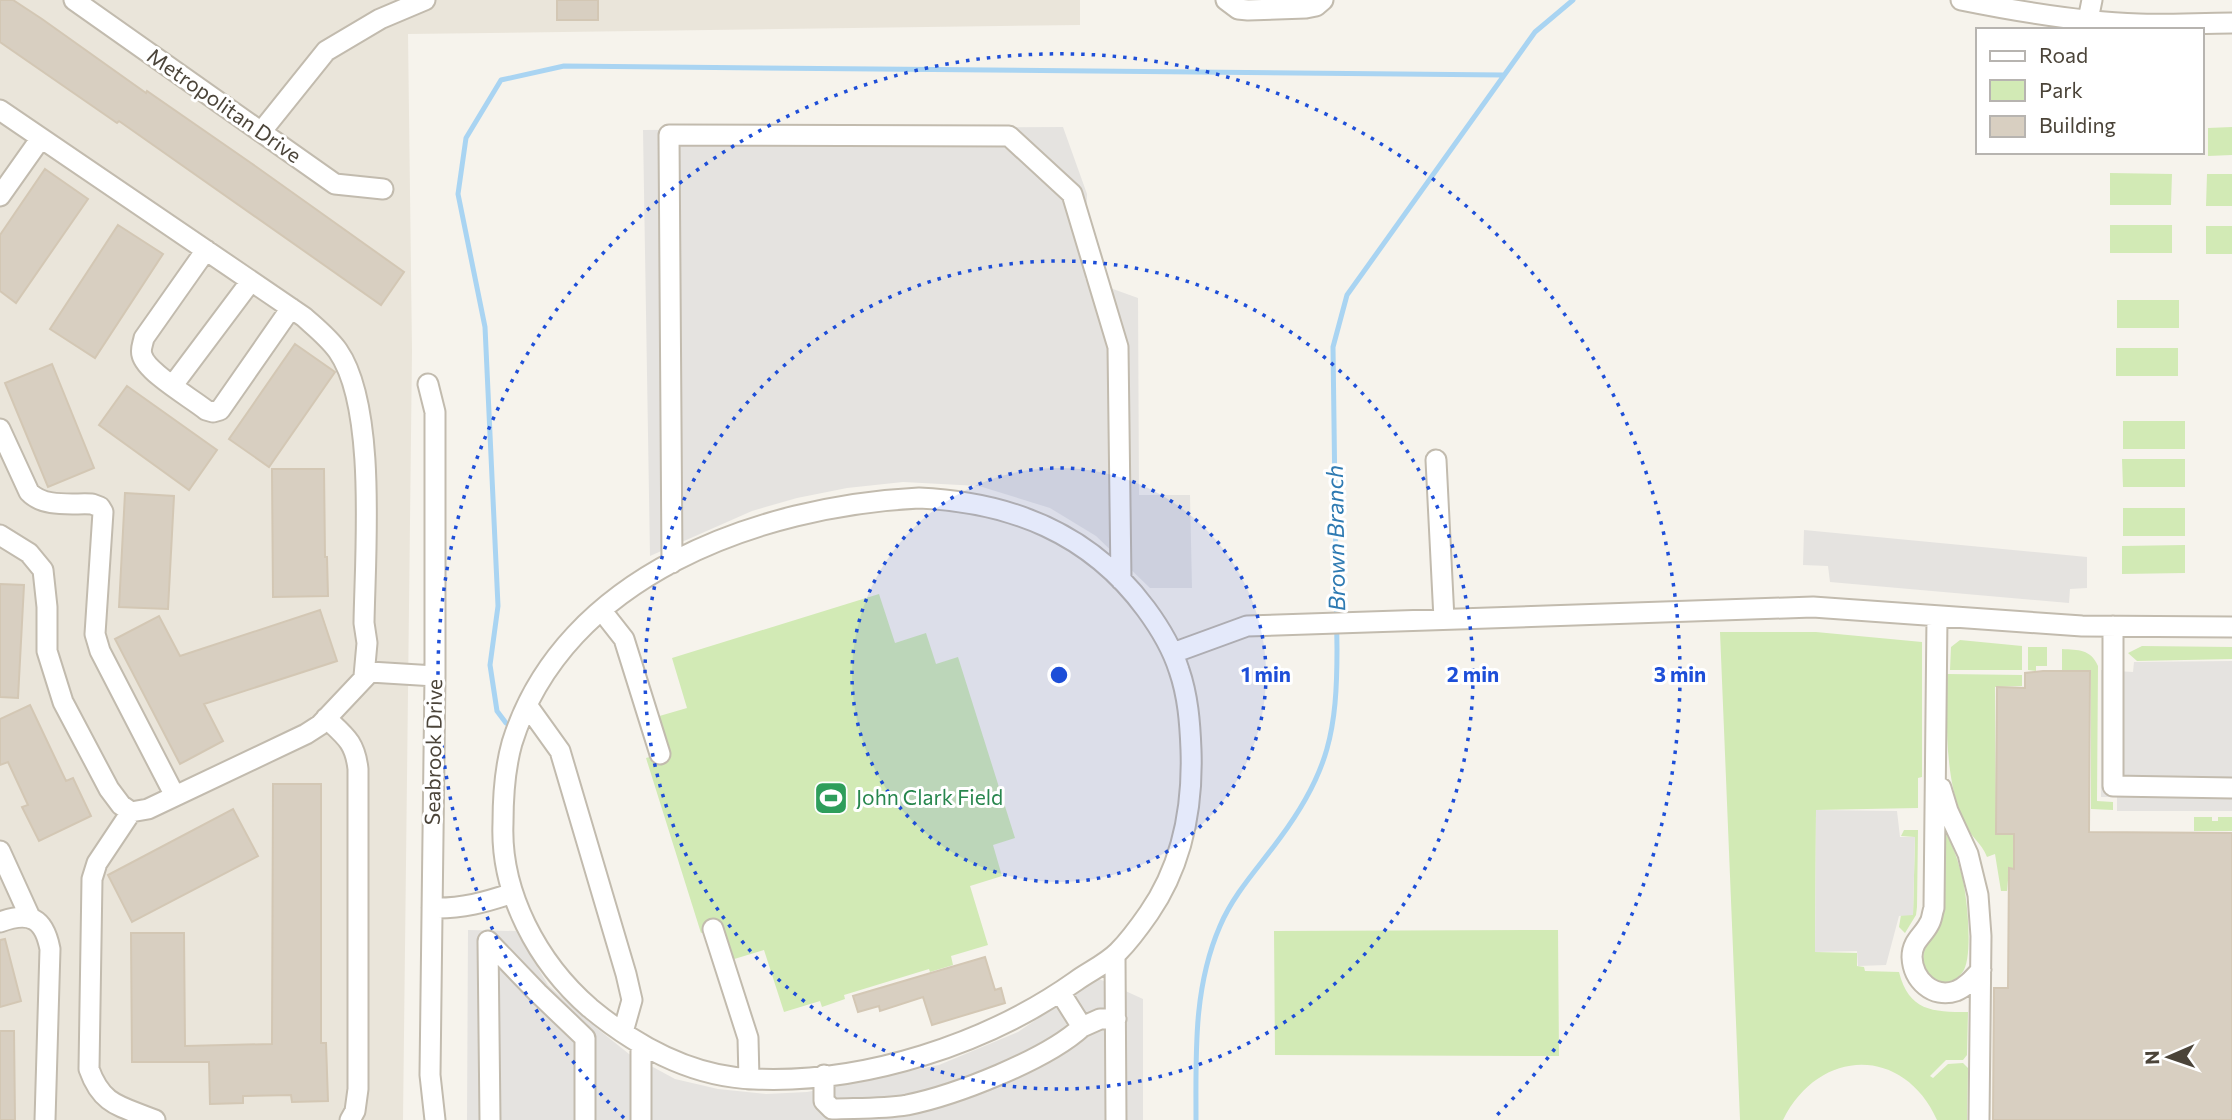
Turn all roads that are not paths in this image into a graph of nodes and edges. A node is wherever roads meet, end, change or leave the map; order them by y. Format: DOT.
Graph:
graph roads {
  1 [pos="74,0"];
  2 [pos="425,0"];
  3 [pos="1226,0"];
  4 [pos="1323,0"];
  5 [pos="1961,0"];
  6 [pos="2092,0"];
  7 [pos="2088,20"];
  8 [pos="2232,23"];
  9 [pos="1,112"];
  10 [pos="261,132"];
  11 [pos="41,138"];
  12 [pos="383,189"];
  13 [pos="0,196"];
  14 [pos="206,250"];
  15 [pos="251,281"];
  16 [pos="292,308"];
  17 [pos="428,384"];
  18 [pos="173,385"];
  19 [pos="0,429"];
  20 [pos="1436,460"];
  21 [pos="0,535"];
  22 [pos="672,563"];
  23 [pos="1121,580"];
  24 [pos="602,611"];
  25 [pos="1937,617"];
  26 [pos="1444,619"];
  27 [pos="2113,626"];
  28 [pos="2232,627"];
  29 [pos="1173,653"];
  30 [pos="364,676"];
  31 [pos="435,676"];
  32 [pos="527,705"];
  33 [pos="326,719"];
  34 [pos="660,754"];
  35 [pos="1936,773"];
  36 [pos="2232,788"];
  37 [pos="175,796"];
  38 [pos="131,812"];
  39 [pos="0,851"];
  40 [pos="513,893"];
  41 [pos="432,908"];
  42 [pos="30,917"];
  43 [pos="0,922"];
  44 [pos="713,929"];
  45 [pos="1115,956"];
  46 [pos="1981,970"];
  47 [pos="1060,992"];
  48 [pos="1116,1019"];
  49 [pos="1082,1027"];
  50 [pos="623,1032"];
  51 [pos="641,1044"];
  52 [pos="824,1075"];
  53 [pos="748,1079"];
  54 [pos="45,1120"];
  55 [pos="155,1120"];
  56 [pos="351,1120"];
  57 [pos="435,1120"];
  58 [pos="490,1120"];
  59 [pos="585,1120"];
  60 [pos="641,1120"];
  61 [pos="1116,1120"];
  62 [pos="1979,1120"];
  1 -- 10 [label="street, Metropolitan Drive"];
  2 -- 10 [label="street"];
  3 -- 4 [label="street"];
  5 -- 7 [label="street"];
  6 -- 7 [label="street"];
  7 -- 8 [label="street"];
  9 -- 11 [label="street"];
  10 -- 12 [label="street, Metropolitan Drive"];
  11 -- 13 [label="street"];
  11 -- 14 [label="street"];
  14 -- 15 [label="street"];
  14 -- 18 [label="street"];
  15 -- 16 [label="street"];
  15 -- 18 [label="street"];
  16 -- 18 [label="street"];
  16 -- 30 [label="street"];
  17 -- 31 [label="street, Seabrook Drive"];
  19 -- 37 [label="street"];
  20 -- 26 [label="street"];
  21 -- 38 [label="street"];
  22 -- 23 [label="street"];
  22 -- 23 [label="street"];
  22 -- 24 [label="street"];
  23 -- 29 [label="street"];
  24 -- 32 [label="street"];
  24 -- 34 [label="street"];
  25 -- 26 [label="street"];
  25 -- 27 [label="street"];
  25 -- 35 [label="street"];
  26 -- 29 [label="street"];
  27 -- 28 [label="street"];
  27 -- 36 [label="street"];
  29 -- 45 [label="street"];
  30 -- 31 [label="street"];
  30 -- 33 [label="street"];
  31 -- 41 [label="street, Seabrook Drive"];
  32 -- 40 [label="street"];
  32 -- 50 [label="street"];
  33 -- 37 [label="street"];
  33 -- 56 [label="street"];
  35 -- 46 [label="street"];
  35 -- 46 [label="street"];
  37 -- 38 [label="street"];
  38 -- 55 [label="street"];
  39 -- 42 [label="street"];
  40 -- 41 [label="street"];
  40 -- 50 [label="street"];
  41 -- 57 [label="street, Seabrook Drive"];
  42 -- 43 [label="street"];
  42 -- 54 [label="street"];
  44 -- 53 [label="street"];
  45 -- 47 [label="street"];
  45 -- 48 [label="street"];
  46 -- 62 [label="street"];
  47 -- 49 [label="street"];
  47 -- 52 [label="street"];
  48 -- 49 [label="street"];
  48 -- 61 [label="street"];
  49 -- 52 [label="street"];
  50 -- 51 [label="street"];
  51 -- 53 [label="street"];
  51 -- 60 [label="street"];
  52 -- 53 [label="street"];
  58 -- 59 [label="street"];
}
